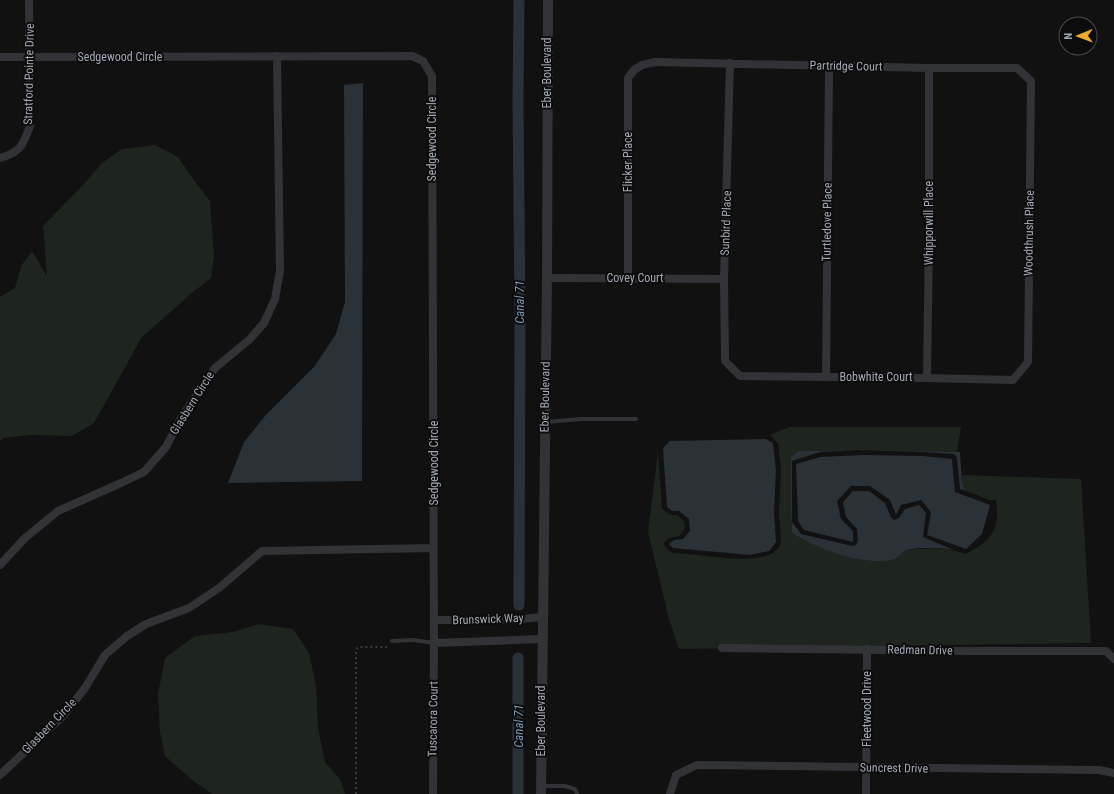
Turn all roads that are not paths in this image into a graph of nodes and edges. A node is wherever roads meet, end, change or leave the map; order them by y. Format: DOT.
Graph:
graph roads {
  1 [pos="30,0"];
  2 [pos="548,0"];
  3 [pos="277,56"];
  4 [pos="0,57"];
  5 [pos="30,57"];
  6 [pos="655,62"];
  7 [pos="730,63"];
  8 [pos="829,66"];
  9 [pos="929,68"];
  10 [pos="1031,81"];
  11 [pos="0,158"];
  12 [pos="547,278"];
  13 [pos="628,278"];
  14 [pos="724,279"];
  15 [pos="740,376"];
  16 [pos="826,377"];
  17 [pos="927,378"];
  18 [pos="1013,380"];
  19 [pos="636,418"];
  20 [pos="545,422"];
  21 [pos="434,548"];
  22 [pos="0,565"];
  23 [pos="542,617"];
  24 [pos="434,620"];
  25 [pos="542,639"];
  26 [pos="392,640"];
  27 [pos="434,643"];
  28 [pos="722,648"];
  29 [pos="867,649"];
  30 [pos="1114,659"];
  31 [pos="866,768"];
  32 [pos="1114,773"];
  33 [pos="0,775"];
  34 [pos="541,790"];
  35 [pos="432,794"];
  36 [pos="577,794"];
  37 [pos="670,794"];
  38 [pos="866,794"];
  1 -- 5 [label="street, Stratford Pointe Drive"];
  2 -- 12 [label="street, Eber Boulevard"];
  3 -- 5 [label="street, Sedgewood Circle"];
  3 -- 21 [label="street, Sedgewood Circle"];
  3 -- 22 [label="street, Glasbern Circle"];
  4 -- 5 [label="street, Sedgewood Circle"];
  5 -- 11 [label="street, Stratford Pointe Drive"];
  6 -- 7 [label="street, Partridge Court"];
  6 -- 13 [label="street, Flicker Place"];
  7 -- 8 [label="street, Partridge Court"];
  7 -- 14 [label="street, Sunbird Place"];
  8 -- 9 [label="street, Partridge Court"];
  8 -- 16 [label="street, Turtledove Place"];
  9 -- 10 [label="street, Partridge Court"];
  9 -- 17 [label="street, Whipporwill Place"];
  10 -- 18 [label="street, Woodthrush Place"];
  12 -- 13 [label="street, Covey Court"];
  12 -- 20 [label="street, Eber Boulevard"];
  13 -- 14 [label="street, Covey Court"];
  14 -- 15 [label="street, Sunbird Place"];
  15 -- 16 [label="street, Bobwhite Court"];
  16 -- 17 [label="street, Bobwhite Court"];
  17 -- 18 [label="street, Bobwhite Court"];
  19 -- 20 [label="lane"];
  20 -- 23 [label="street, Eber Boulevard"];
  21 -- 24 [label="street, Sedgewood Circle"];
  21 -- 33 [label="street, Glasbern Circle"];
  23 -- 24 [label="street, Brunswick Way"];
  23 -- 25 [label="street, Eber Boulevard"];
  24 -- 27 [label="street, Sedgewood Circle"];
  25 -- 27 [label="street, Brunswick Way"];
  25 -- 34 [label="street, Eber Boulevard"];
  26 -- 27 [label="lane"];
  27 -- 35 [label="street, Tuscarora Court"];
  28 -- 29 [label="street, Redman Drive"];
  29 -- 30 [label="street, Redman Drive"];
  29 -- 31 [label="street, Fleetwood Drive"];
  31 -- 32 [label="street, Suncrest Drive"];
  31 -- 37 [label="street, Suncrest Drive"];
  31 -- 38 [label="street, Fleetwood Drive"];
  34 -- 36 [label="lane"];
}
